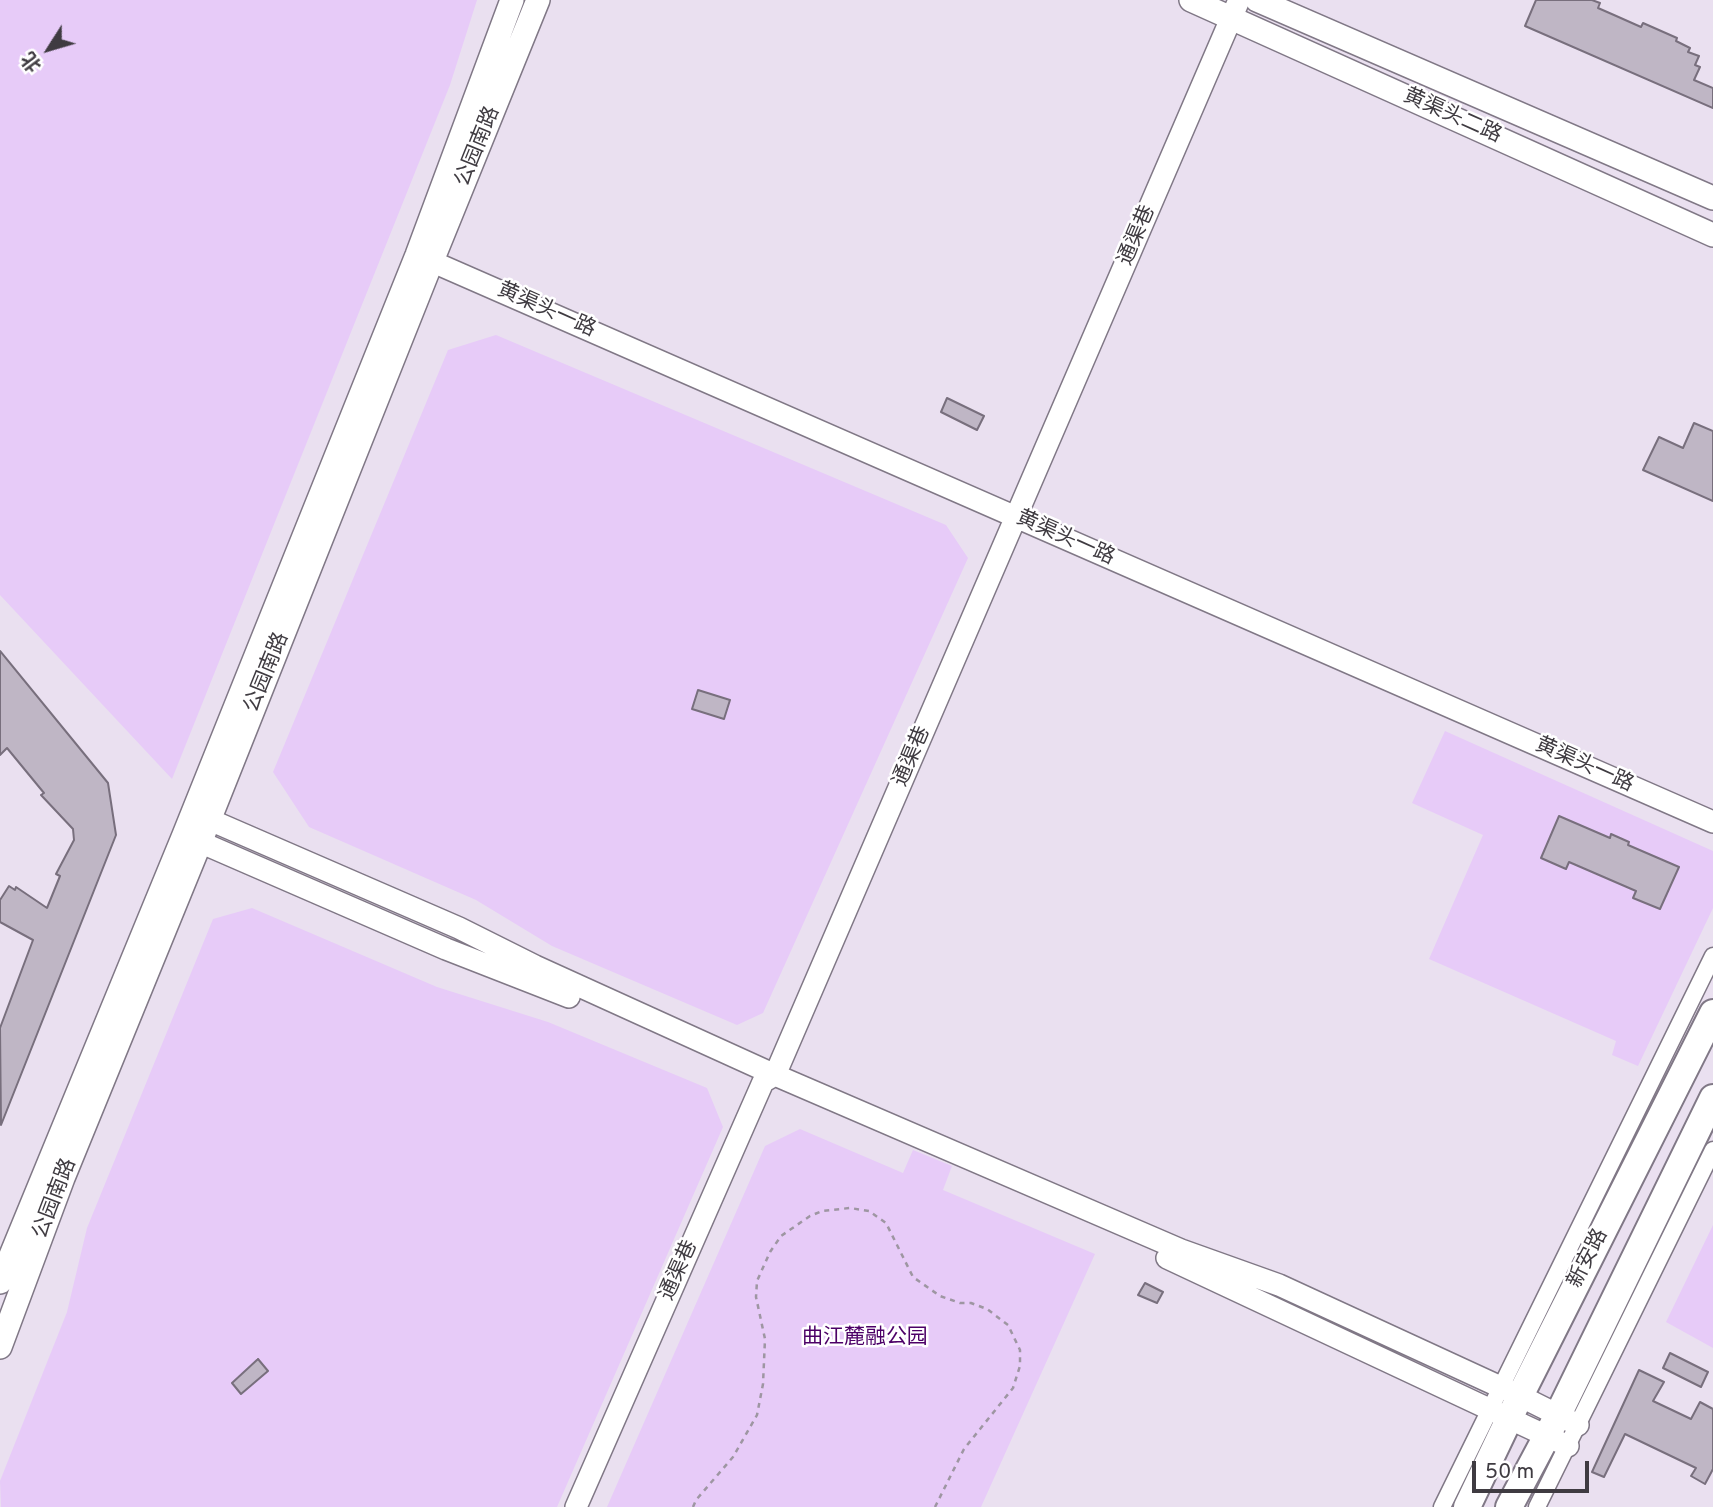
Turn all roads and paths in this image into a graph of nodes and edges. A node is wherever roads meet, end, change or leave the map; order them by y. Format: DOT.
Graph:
graph roads {
  1 [pos="512,0"];
  2 [pos="538,0"];
  3 [pos="1191,0"];
  4 [pos="1257,0"];
  5 [pos="1236,9"];
  6 [pos="1713,198"];
  7 [pos="1713,235"];
  8 [pos="424,258"];
  9 [pos="1016,517"];
  10 [pos="201,816"];
  11 [pos="1713,822"];
  12 [pos="192,839"];
  13 [pos="1713,956"];
  14 [pos="1713,1013"];
  15 [pos="769,1078"];
  16 [pos="1713,1098"];
  17 [pos="1713,1150"];
  18 [pos="0,1282"];
  19 [pos="0,1347"];
  20 [pos="1506,1402"];
  21 [pos="1562,1430"];
  22 [pos="694,1506"];
  23 [pos="576,1507"];
  24 [pos="935,1507"];
  25 [pos="1442,1507"];
  26 [pos="1468,1507"];
  27 [pos="1509,1507"];
  28 [pos="1537,1507"];
  1 -- 8 [label="main road, 公园南路"];
  2 -- 8 [label="main road, 公园南路"];
  3 -- 5 [label="main road, 黄渠头二路"];
  4 -- 6 [label="main road, 黄渠头二路"];
  5 -- 7 [label="main road, 黄渠头二路"];
  5 -- 9 [label="street, 通渠巷"];
  8 -- 9 [label="street, 黄渠头一路"];
  8 -- 10 [label="main road, 公园南路"];
  9 -- 11 [label="street, 黄渠头一路"];
  9 -- 15 [label="street, 通渠巷"];
  10 -- 12 [label="main road, 公园南路"];
  10 -- 15 [label="street"];
  12 -- 15 [label="street"];
  12 -- 18 [label="main road, 公园南路"];
  12 -- 19 [label="main road, 公园南路"];
  13 -- 20 [label="street"];
  14 -- 20 [label="main road, 新安路"];
  15 -- 20 [label="street"];
  15 -- 23 [label="street, 通渠巷"];
  16 -- 21 [label="main road, 新安路"];
  17 -- 21 [label="street"];
  20 -- 21 [label="street"];
  20 -- 25 [label="street"];
  20 -- 26 [label="main road, 新安路"];
  21 -- 27 [label="main road, 新安路"];
  21 -- 28 [label="street"];
  22 -- 24 [label="path"];
}
